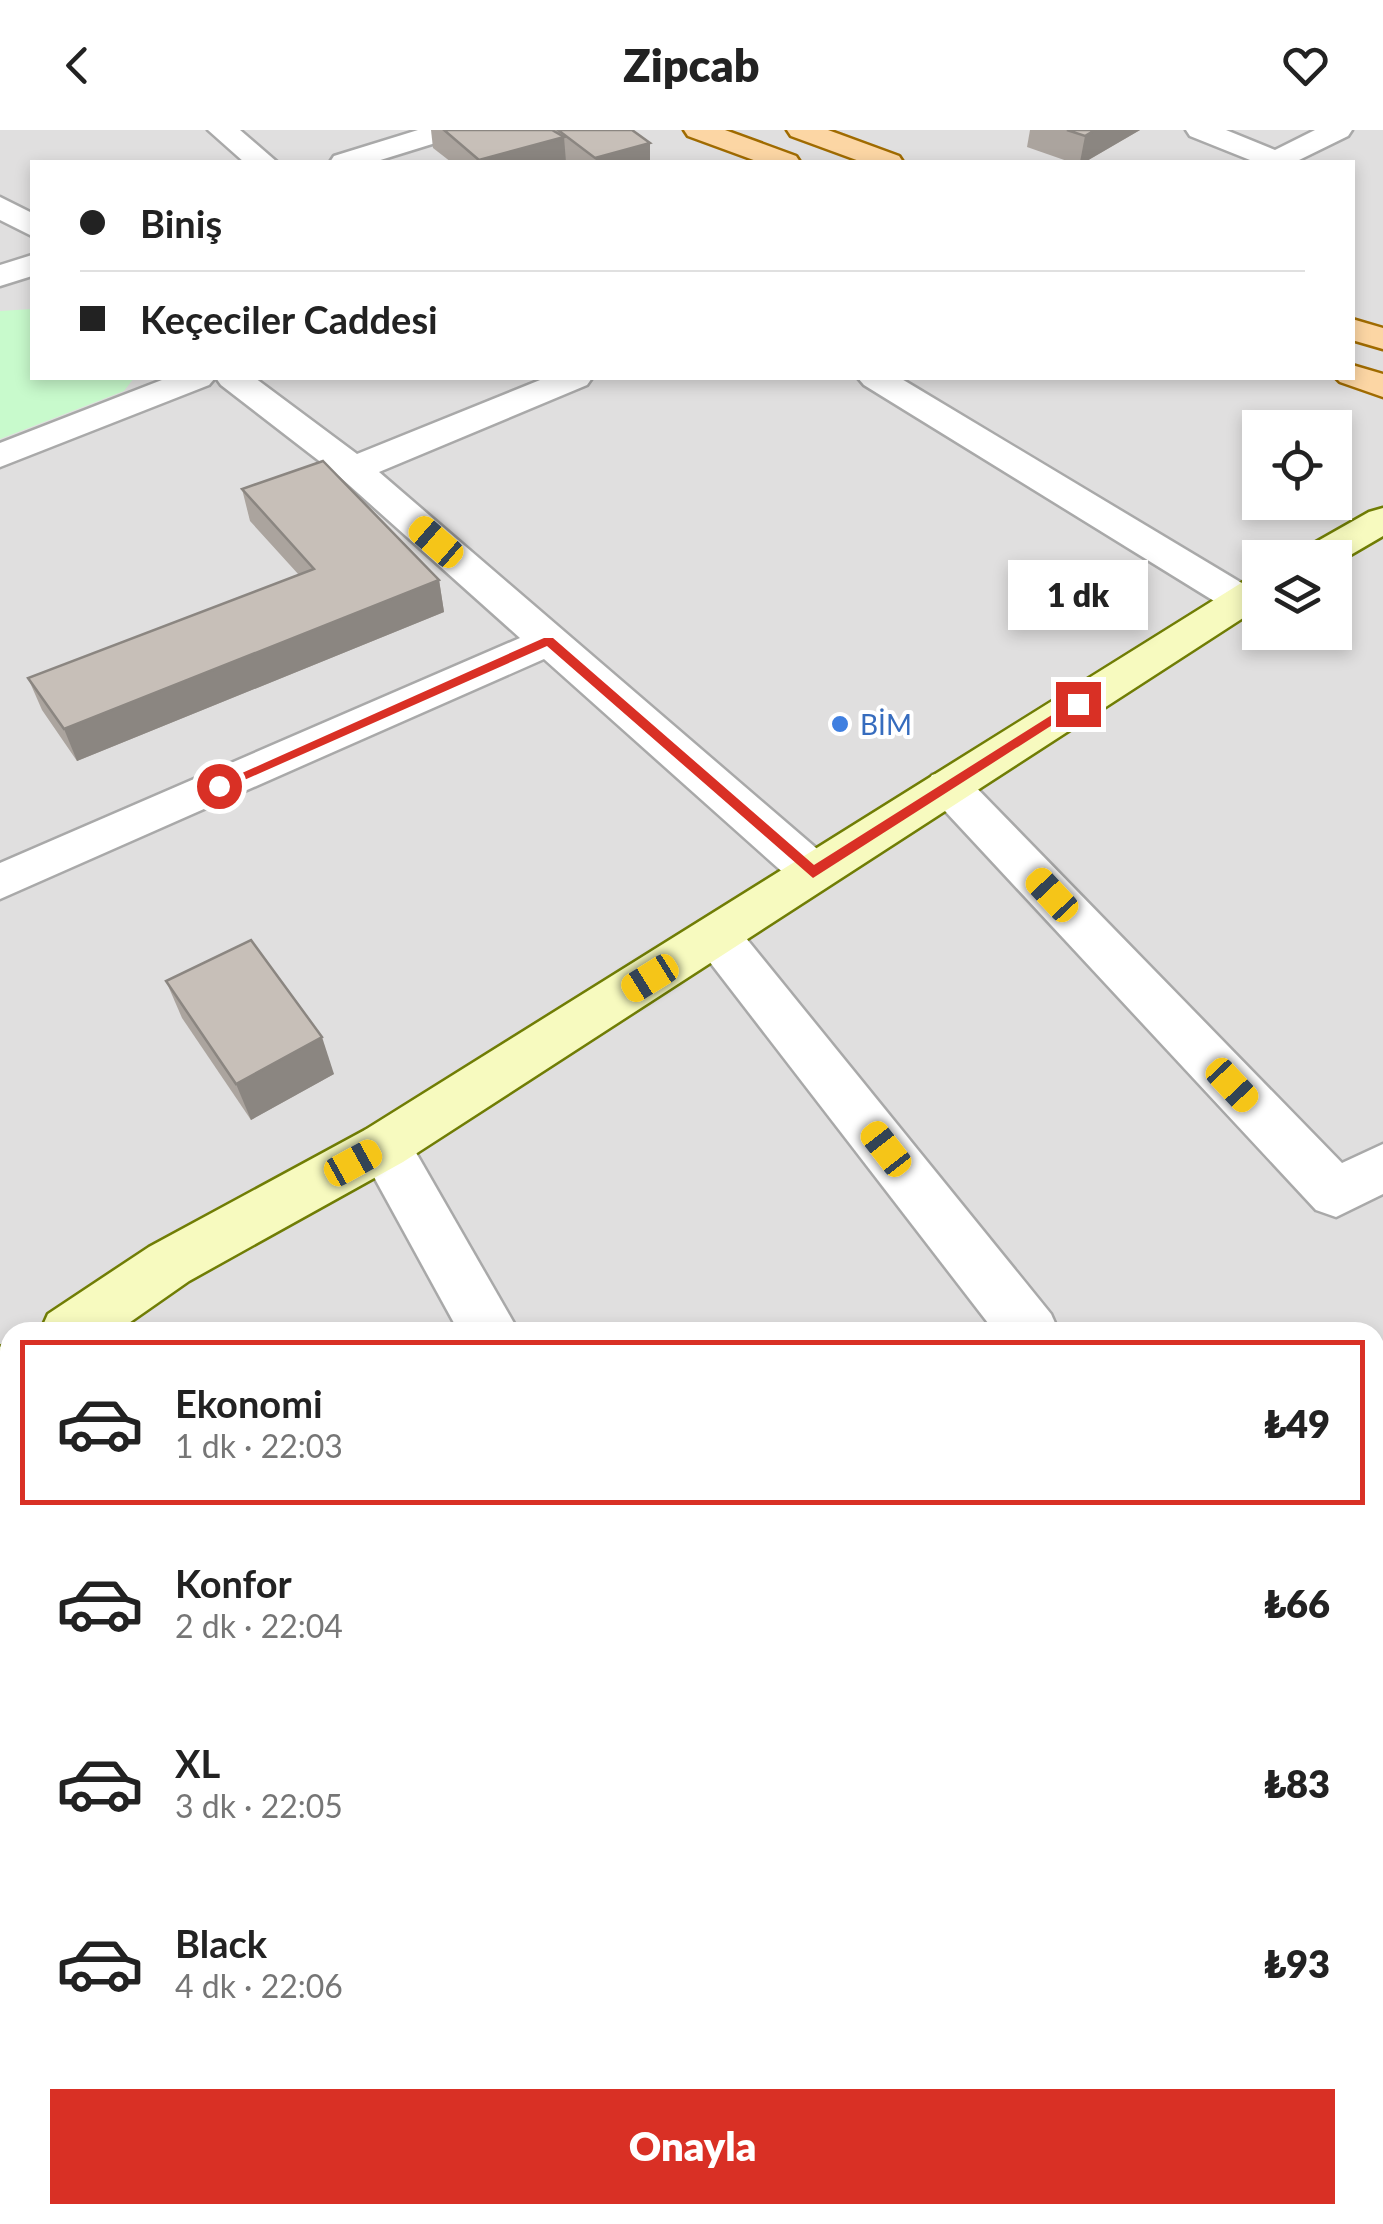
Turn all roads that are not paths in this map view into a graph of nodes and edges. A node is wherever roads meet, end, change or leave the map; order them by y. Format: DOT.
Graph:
graph roads {
  1 [pos="222,130"];
  2 [pos="448,130"];
  3 [pos="698,130"];
  4 [pos="801,130"];
  5 [pos="1200,130"];
  6 [pos="1338,130"];
  7 [pos="260,160"];
  8 [pos="350,160"];
  9 [pos="780,160"];
  10 [pos="883,160"];
  11 [pos="1270,160"];
  12 [pos="1279,160"];
  13 [pos="0,206"];
  14 [pos="30,227"];
  15 [pos="30,266"];
  16 [pos="0,276"];
  17 [pos="1355,330"];
  18 [pos="1383,339"];
  19 [pos="1355,376"];
  20 [pos="192,380"];
  21 [pos="236,380"];
  22 [pos="569,380"];
  23 [pos="888,380"];
  24 [pos="1383,386"];
  25 [pos="0,456"];
  26 [pos="352,468"];
  27 [pos="1383,520"];
  28 [pos="1348,540"];
  29 [pos="1242,590"];
  30 [pos="1242,600"];
  31 [pos="548,640"];
  32 [pos="948,786"];
  33 [pos="813,872"];
  34 [pos="0,882"];
  35 [pos="716,936"];
  36 [pos="384,1146"];
  37 [pos="1383,1167"];
  38 [pos="85,1322"];
  39 [pos="484,1322"];
  40 [pos="1022,1322"];
  1 -- 7 [label="street"];
  2 -- 8 [label="street"];
  3 -- 9 [label="main road"];
  4 -- 10 [label="main road"];
  5 -- 11 [label="street"];
  6 -- 12 [label="street"];
  13 -- 14 [label="street"];
  15 -- 16 [label="street"];
  17 -- 18 [label="main road"];
  19 -- 24 [label="main road"];
  20 -- 25 [label="street"];
  21 -- 26 [label="street"];
  22 -- 26 [label="street"];
  23 -- 29 [label="street"];
  26 -- 31 [label="street"];
  27 -- 28 [label="street"];
  30 -- 32 [label="street"];
  31 -- 33 [label="street"];
  31 -- 34 [label="street"];
  32 -- 33 [label="street"];
  32 -- 37 [label="street"];
  33 -- 35 [label="street"];
  35 -- 36 [label="street"];
  35 -- 40 [label="street"];
  36 -- 38 [label="street"];
  36 -- 39 [label="street"];
}
